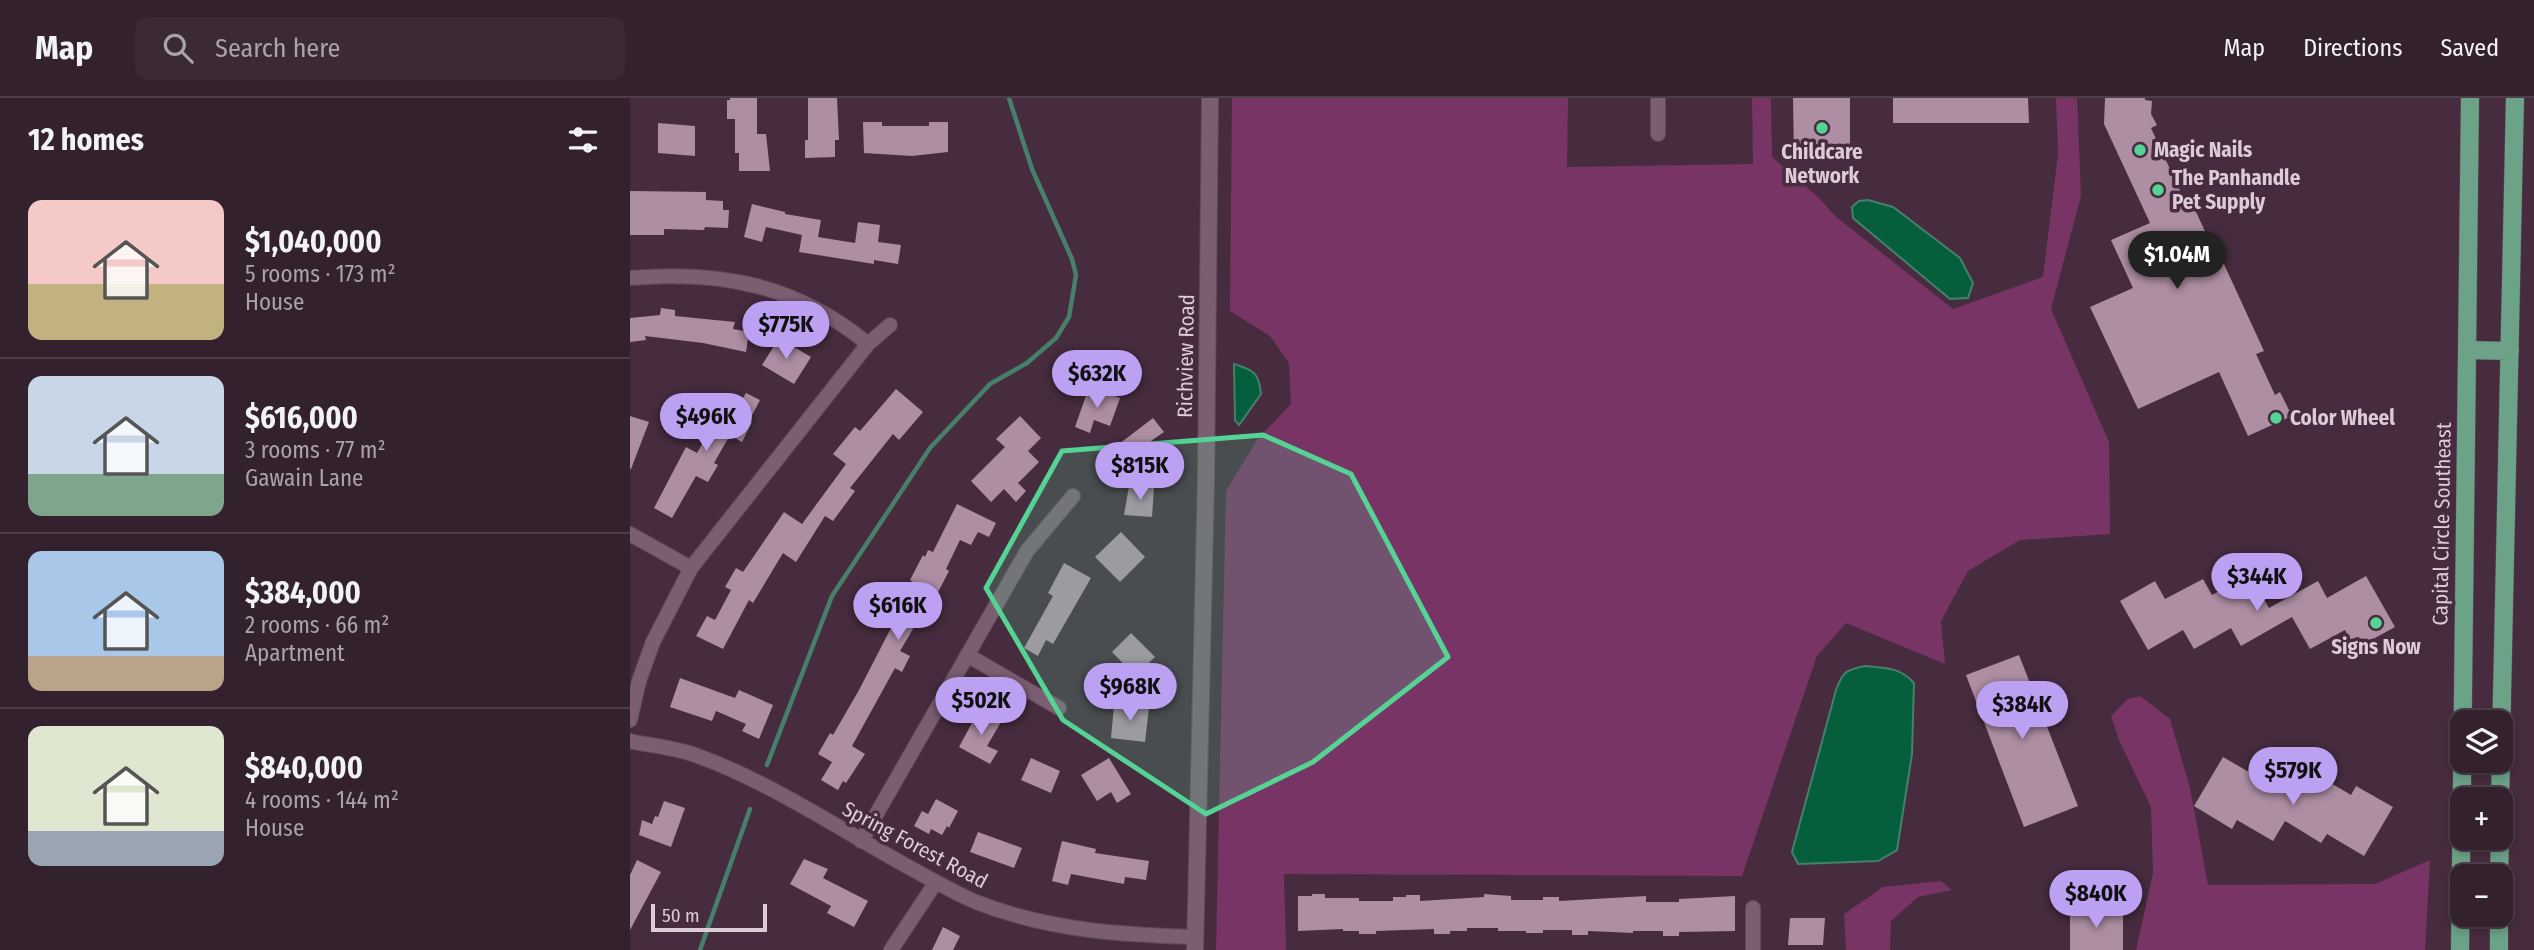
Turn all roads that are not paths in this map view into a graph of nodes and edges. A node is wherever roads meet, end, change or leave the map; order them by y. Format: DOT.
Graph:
graph roads {
  1 [pos="1210,98"];
  2 [pos="1658,98"];
  3 [pos="2470,98"];
  4 [pos="2515,98"];
  5 [pos="1658,134"];
  6 [pos="630,278"];
  7 [pos="890,325"];
  8 [pos="868,344"];
  9 [pos="2467,350"];
  10 [pos="2510,351"];
  11 [pos="1073,496"];
  12 [pos="630,534"];
  13 [pos="691,568"];
  14 [pos="967,656"];
  15 [pos="1059,708"];
  16 [pos="2465,710"];
  17 [pos="2502,710"];
  18 [pos="630,720"];
  19 [pos="630,741"];
  20 [pos="2464,773"];
  21 [pos="861,841"];
  22 [pos="936,882"];
  23 [pos="1753,908"];
  24 [pos="2499,927"];
  25 [pos="1195,944"];
  26 [pos="891,950"];
  27 [pos="1753,950"];
  28 [pos="2460,950"];
  29 [pos="2499,950"];
  1 -- 25 [label="street, Richview Road"];
  2 -- 5 [label="street"];
  3 -- 9 [label="main road, Capital Circle Southeast"];
  4 -- 10 [label="main road"];
  6 -- 8 [label="street"];
  7 -- 8 [label="street"];
  8 -- 13 [label="street"];
  9 -- 10 [label="main road"];
  9 -- 16 [label="main road, Capital Circle Southeast"];
  10 -- 17 [label="main road"];
  11 -- 14 [label="street"];
  12 -- 13 [label="street"];
  13 -- 18 [label="street"];
  14 -- 15 [label="street"];
  14 -- 21 [label="street"];
  19 -- 21 [label="street, Spring Forest Road"];
  20 -- 28 [label="main road, Capital Circle Southeast"];
  21 -- 22 [label="street, Spring Forest Road"];
  22 -- 25 [label="street, Spring Forest Road"];
  22 -- 26 [label="street"];
  23 -- 27 [label="street"];
  24 -- 29 [label="main road"];
}
